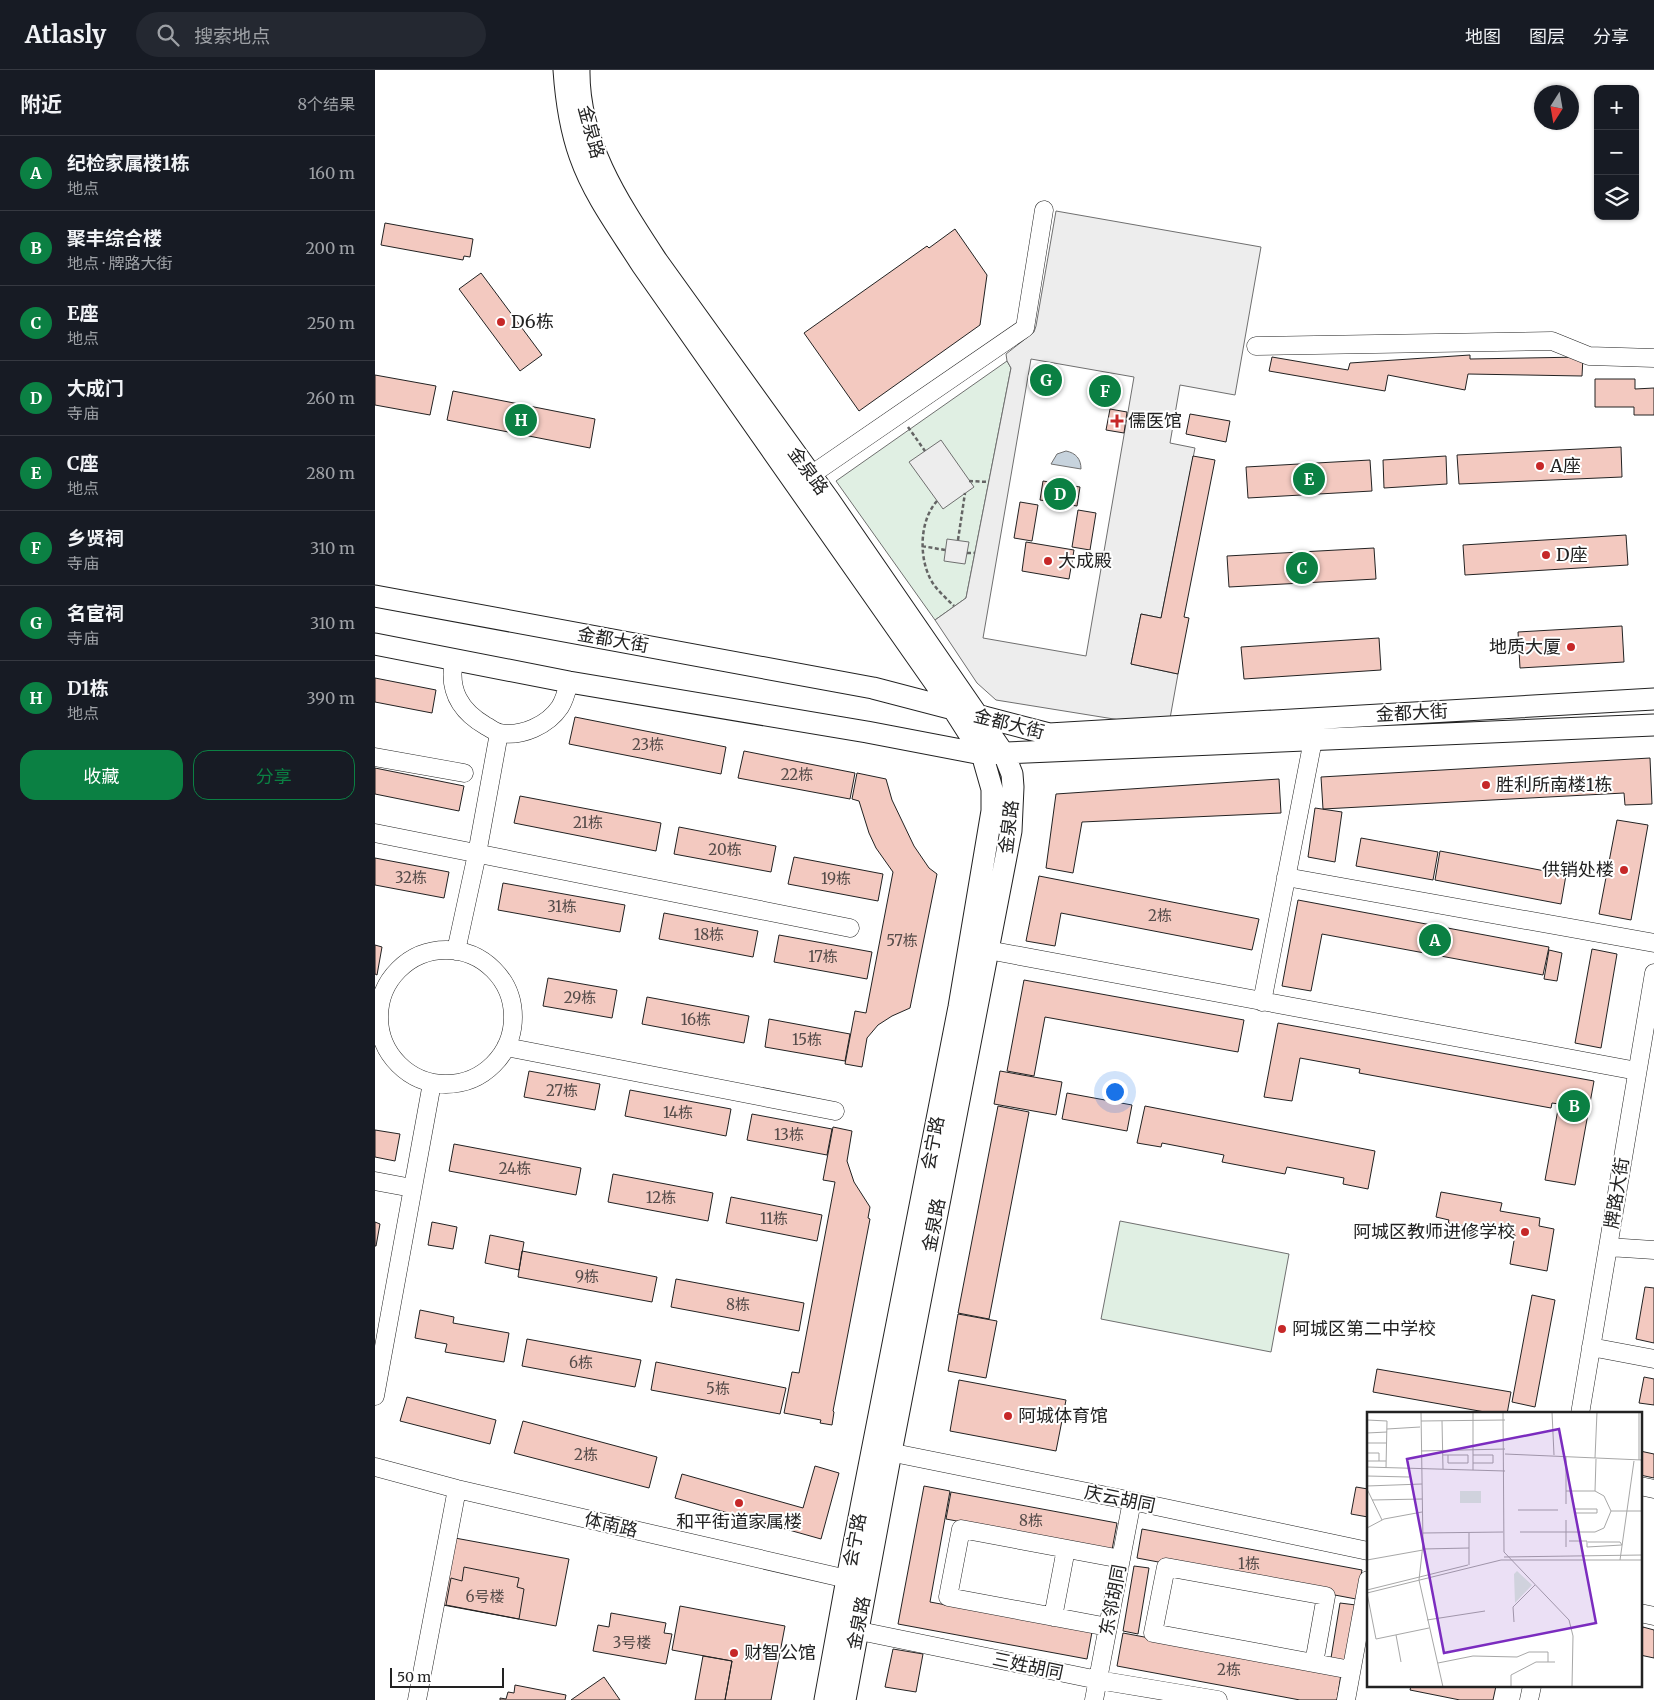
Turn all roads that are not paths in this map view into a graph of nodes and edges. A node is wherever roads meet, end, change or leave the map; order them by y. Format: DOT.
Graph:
graph roads {
  1 [pos="564,70"];
  2 [pos="579,70"];
  3 [pos="1043,210"];
  4 [pos="1257,346"];
  5 [pos="1654,358"];
  6 [pos="811,475"];
  7 [pos="375,596"];
  8 [pos="375,644"];
  9 [pos="453,660"];
  10 [pos="569,682"];
  11 [pos="1654,699"];
  12 [pos="954,710"];
  13 [pos="979,716"];
  14 [pos="1654,725"];
  15 [pos="499,733"];
  16 [pos="1313,740"];
  17 [pos="982,754"];
  18 [pos="1004,754"];
  19 [pos="375,757"];
  20 [pos="465,773"];
  21 [pos="375,834"];
  22 [pos="477,854"];
  23 [pos="1286,878"];
  24 [pos="850,928"];
  25 [pos="1654,943"];
  26 [pos="988,950"];
  27 [pos="456,951"];
  28 [pos="1654,973"];
  29 [pos="379,992"];
  30 [pos="1262,1002"];
  31 [pos="377,1025"];
  32 [pos="505,1047"];
  33 [pos="1637,1071"];
  34 [pos="432,1083"];
  35 [pos="835,1111"];
  36 [pos="375,1182"];
  37 [pos="413,1188"];
  38 [pos="1608,1247"];
  39 [pos="1654,1250"];
  40 [pos="1591,1347"];
  41 [pos="1654,1358"];
  42 [pos="375,1396"];
  43 [pos="1580,1412"];
  44 [pos="882,1450"];
  45 [pos="375,1467"];
  46 [pos="1641,1486"];
  47 [pos="1654,1488"];
  48 [pos="457,1490"];
  49 [pos="1132,1501"];
  50 [pos="1066,1549"];
  51 [pos="1367,1551"];
  52 [pos="1121,1559"];
  53 [pos="847,1579"];
  54 [pos="1367,1585"];
  55 [pos="1641,1613"];
  56 [pos="1654,1616"];
  57 [pos="1053,1617"];
  58 [pos="1108,1628"];
  59 [pos="848,1629"];
  60 [pos="1313,1663"];
  61 [pos="1351,1670"];
  62 [pos="1097,1680"];
  63 [pos="417,1700"];
  64 [pos="825,1700"];
  65 [pos="845,1700"];
  66 [pos="1094,1700"];
  67 [pos="1218,1700"];
  68 [pos="1346,1700"];
  1 -- 12 [label="main road, 金泉路"];
  2 -- 6 [label="main road, 金泉路"];
  3 -- 6 [label="street"];
  4 -- 5 [label="street"];
  6 -- 13 [label="main road, 金泉路"];
  7 -- 12 [label="main road, 金都大街"];
  8 -- 9 [label="main road, 金都大街"];
  9 -- 10 [label="main road, 金都大街"];
  9 -- 15 [label="street"];
  10 -- 15 [label="street"];
  10 -- 17 [label="main road, 金都大街"];
  11 -- 13 [label="main road, 金都大街"];
  12 -- 13 [label="main road, 金都大街"];
  12 -- 17 [label="main road, 会宁路"];
  13 -- 18 [label="main road, 金泉路"];
  14 -- 16 [label="main road, 金都大街"];
  15 -- 22 [label="street"];
  16 -- 18 [label="main road, 金都大街"];
  16 -- 23 [label="street"];
  17 -- 18 [label="main road, 金都大街"];
  17 -- 44 [label="main road, 会宁路"];
  18 -- 26 [label="main road, 金泉路"];
  19 -- 20 [label="street"];
  21 -- 22 [label="street"];
  22 -- 24 [label="street"];
  22 -- 27 [label="street"];
  23 -- 25 [label="street"];
  23 -- 30 [label="street"];
  26 -- 30 [label="street"];
  26 -- 44 [label="main road, 金泉路"];
  27 -- 29 [label="street"];
  27 -- 32 [label="street"];
  28 -- 33 [label="street, 牌路大街"];
  29 -- 31 [label="street"];
  30 -- 33 [label="street"];
  31 -- 34 [label="street"];
  32 -- 34 [label="street"];
  32 -- 35 [label="street"];
  33 -- 38 [label="street, 牌路大街"];
  34 -- 37 [label="street"];
  36 -- 37 [label="street"];
  37 -- 42 [label="street"];
  38 -- 39 [label="street"];
  38 -- 40 [label="street, 牌路大街"];
  40 -- 41 [label="street"];
  40 -- 43 [label="street, 牌路大街"];
  44 -- 49 [label="street, 庆云胡同"];
  44 -- 53 [label="main road, 会宁路"];
  44 -- 59 [label="main road, 金泉路"];
  45 -- 48 [label="street, 体南路"];
  46 -- 47 [label="street"];
  48 -- 53 [label="street, 体南路"];
  48 -- 63 [label="street"];
  49 -- 51 [label="street, 庆云胡同"];
  49 -- 52 [label="street, 东邻胡同"];
  50 -- 52 [label="street"];
  50 -- 57 [label="street"];
  50 -- 57 [label="street"];
  52 -- 58 [label="street, 东邻胡同"];
  53 -- 59 [label="main road, 会宁路"];
  54 -- 61 [label="street"];
  55 -- 56 [label="street"];
  57 -- 58 [label="street"];
  58 -- 62 [label="street, 东邻胡同"];
  59 -- 62 [label="street, 三姓胡同"];
  59 -- 64 [label="main road, 会宁路"];
  59 -- 65 [label="main road, 金泉路"];
  60 -- 60 [label="street"];
  60 -- 61 [label="street"];
  61 -- 68 [label="street"];
  62 -- 66 [label="street, 东邻胡同"];
  62 -- 67 [label="street, 三姓胡同"];
}
